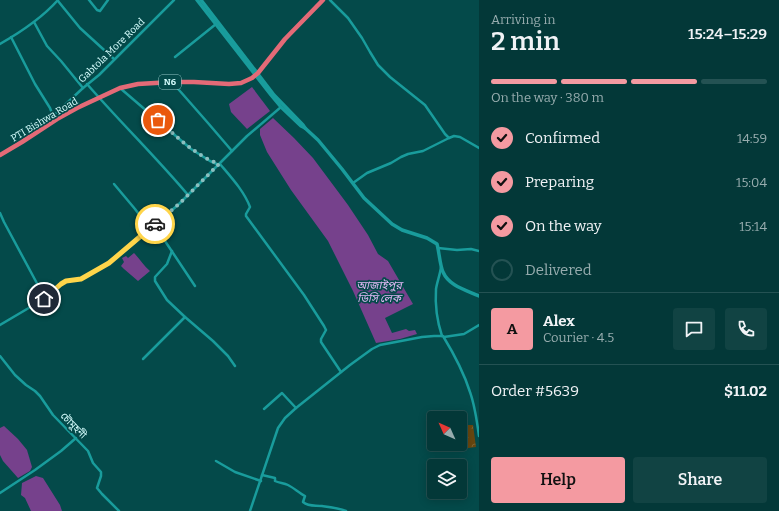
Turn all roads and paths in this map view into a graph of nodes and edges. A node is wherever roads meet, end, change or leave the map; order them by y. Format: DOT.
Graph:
graph roads {
  1 [pos="52,0"];
  2 [pos="89,0"];
  3 [pos="108,0"];
  4 [pos="174,0"];
  5 [pos="197,0"];
  6 [pos="201,0"];
  7 [pos="323,0"];
  8 [pos="330,0"];
  9 [pos="57,1"];
  10 [pos="34,22"];
  11 [pos="217,23"];
  12 [pos="11,37"];
  13 [pos="0,44"];
  14 [pos="175,57"];
  15 [pos="114,59"];
  16 [pos="257,74"];
  17 [pos="172,82"];
  18 [pos="87,84"];
  19 [pos="83,88"];
  20 [pos="120,88"];
  21 [pos="98,98"];
  22 [pos="282,106"];
  23 [pos="53,116"];
  24 [pos="43,128"];
  25 [pos="449,138"];
  26 [pos="479,148"];
  27 [pos="232,151"];
  28 [pos="0,155"];
  29 [pos="219,164"];
  30 [pos="353,183"];
  31 [pos="114,184"];
  32 [pos="188,194"];
  33 [pos="0,213"];
  34 [pos="153,226"];
  35 [pos="150,229"];
  36 [pos="438,248"];
  37 [pos="172,251"];
  38 [pos="479,251"];
  39 [pos="442,264"];
  40 [pos="195,286"];
  41 [pos="479,296"];
  42 [pos="44,299"];
  43 [pos="185,318"];
  44 [pos="479,325"];
  45 [pos="0,326"];
  46 [pos="443,337"];
  47 [pos="0,356"];
  48 [pos="143,359"];
  49 [pos="235,366"];
  50 [pos="341,372"];
  51 [pos="296,408"];
  52 [pos="264,409"];
  53 [pos="478,422"];
  54 [pos="479,436"];
  55 [pos="76,438"];
  56 [pos="216,461"];
  57 [pos="262,475"];
  58 [pos="260,480"];
  59 [pos="0,493"];
  60 [pos="118,511"];
  61 [pos="250,511"];
  62 [pos="346,511"];
  1 -- 9 [label="street"];
  2 -- 3 [label="street"];
  4 -- 15 [label="street, Gabtola More Road"];
  5 -- 11 [label="street"];
  6 -- 11 [label="street"];
  7 -- 16 [label="highway, PTI Bishwa Road / N6"];
  8 -- 25 [label="street"];
  9 -- 10 [label="street"];
  9 -- 15 [label="street"];
  10 -- 12 [label="street"];
  10 -- 19 [label="street"];
  11 -- 14 [label="street"];
  11 -- 16 [label="street"];
  12 -- 13 [label="street"];
  12 -- 23 [label="street"];
  15 -- 18 [label="street, Gabtola More Road"];
  16 -- 17 [label="highway, PTI Bishwa Road / N6"];
  16 -- 22 [label="street"];
  17 -- 20 [label="highway, PTI Bishwa Road / N6"];
  17 -- 27 [label="street"];
  18 -- 19 [label="street, Gabtola More Road"];
  18 -- 21 [label="street"];
  19 -- 23 [label="street, Gabtola More Road"];
  20 -- 21 [label="highway, PTI Bishwa Road / N6"];
  20 -- 29 [label="street"];
  21 -- 24 [label="highway, PTI Bishwa Road / N6"];
  21 -- 32 [label="street"];
  22 -- 27 [label="street"];
  22 -- 30 [label="street"];
  23 -- 24 [label="street, Gabtola More Road"];
  24 -- 28 [label="highway, PTI Bishwa Road / N6"];
  25 -- 26 [label="street"];
  25 -- 30 [label="street"];
  27 -- 29 [label="street"];
  29 -- 32 [label="street"];
  29 -- 50 [label="street"];
  30 -- 36 [label="street"];
  31 -- 35 [label="street"];
  32 -- 34 [label="street"];
  33 -- 42 [label="street"];
  34 -- 35 [label="street"];
  34 -- 37 [label="street"];
  35 -- 42 [label="street"];
  36 -- 38 [label="street"];
  36 -- 39 [label="street"];
  37 -- 40 [label="street"];
  37 -- 43 [label="street"];
  39 -- 41 [label="street"];
  39 -- 46 [label="street"];
  42 -- 45 [label="street"];
  43 -- 48 [label="street"];
  43 -- 49 [label="street"];
  44 -- 46 [label="street"];
  46 -- 50 [label="street"];
  46 -- 53 [label="street"];
  47 -- 55 [label="street, চৌমুহনী"];
  50 -- 51 [label="street"];
  51 -- 52 [label="street"];
  51 -- 57 [label="street"];
  53 -- 54 [label="street"];
  55 -- 59 [label="street"];
  55 -- 60 [label="street, চৌমুহনী"];
  56 -- 58 [label="street"];
  57 -- 58 [label="street"];
  57 -- 62 [label="street"];
  58 -- 61 [label="street"];
}
